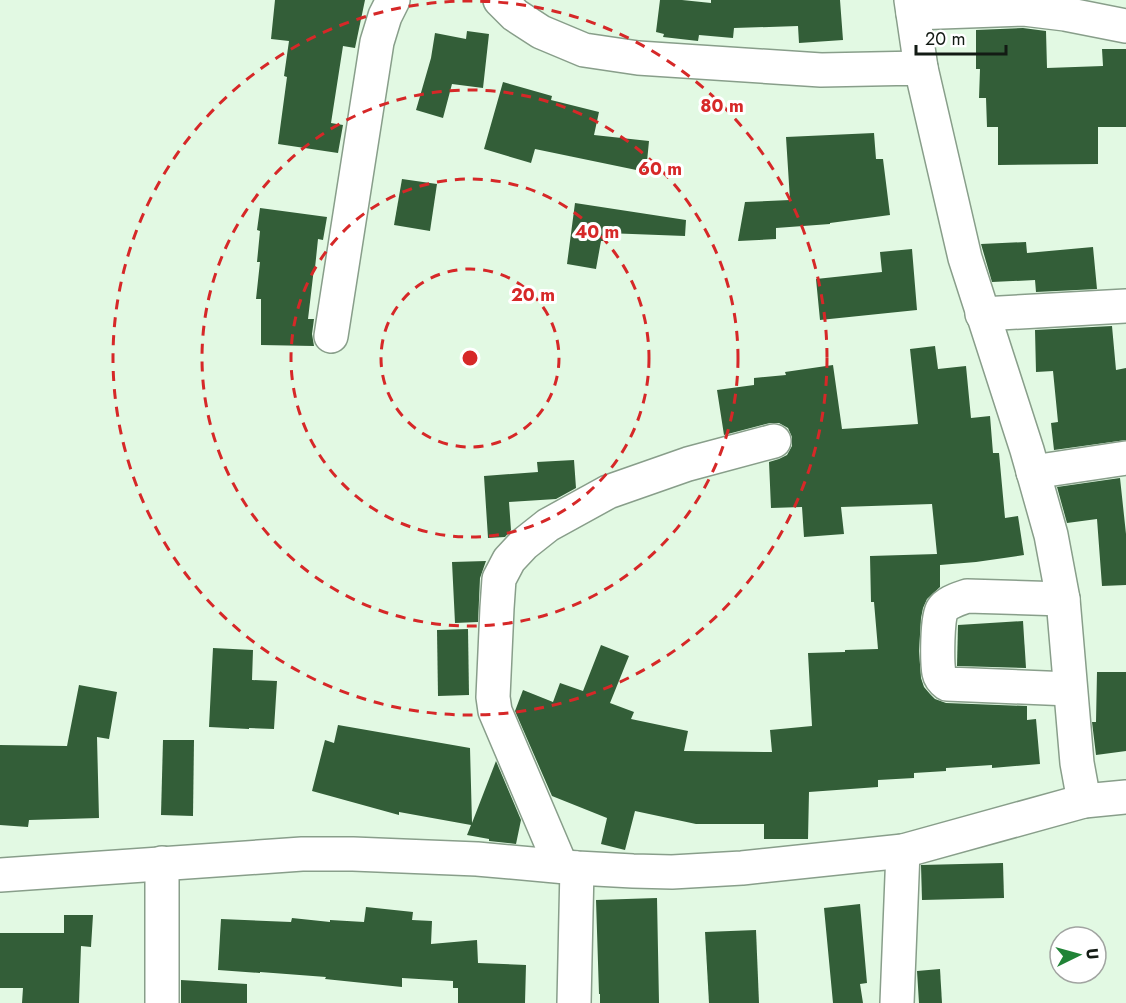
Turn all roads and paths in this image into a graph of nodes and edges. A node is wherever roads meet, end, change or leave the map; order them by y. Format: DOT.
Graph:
graph roads {
  1 [pos="393,0"];
  2 [pos="500,0"];
  3 [pos="912,6"];
  4 [pos="1126,26"];
  5 [pos="921,68"];
  6 [pos="1126,306"];
  7 [pos="982,314"];
  8 [pos="331,336"];
  9 [pos="774,441"];
  10 [pos="1126,458"];
  11 [pos="1033,472"];
  12 [pos="1063,599"];
  13 [pos="1070,689"];
  14 [pos="1126,797"];
  15 [pos="1084,801"];
  16 [pos="903,851"];
  17 [pos="162,863"];
  18 [pos="569,867"];
  19 [pos="0,875"];
  20 [pos="162,1003"];
  21 [pos="574,1003"];
  22 [pos="897,1003"];
  1 -- 8 [label="street"];
  2 -- 5 [label="street"];
  3 -- 4 [label="street"];
  3 -- 5 [label="street"];
  5 -- 7 [label="street"];
  6 -- 7 [label="street"];
  7 -- 11 [label="street"];
  9 -- 18 [label="street"];
  10 -- 11 [label="street"];
  11 -- 12 [label="street"];
  12 -- 13 [label="street"];
  12 -- 13 [label="street"];
  13 -- 15 [label="street"];
  14 -- 15 [label="street"];
  15 -- 16 [label="street"];
  16 -- 18 [label="street"];
  16 -- 22 [label="street"];
  17 -- 18 [label="street"];
  17 -- 19 [label="street"];
  17 -- 20 [label="street"];
  18 -- 21 [label="street"];
}
